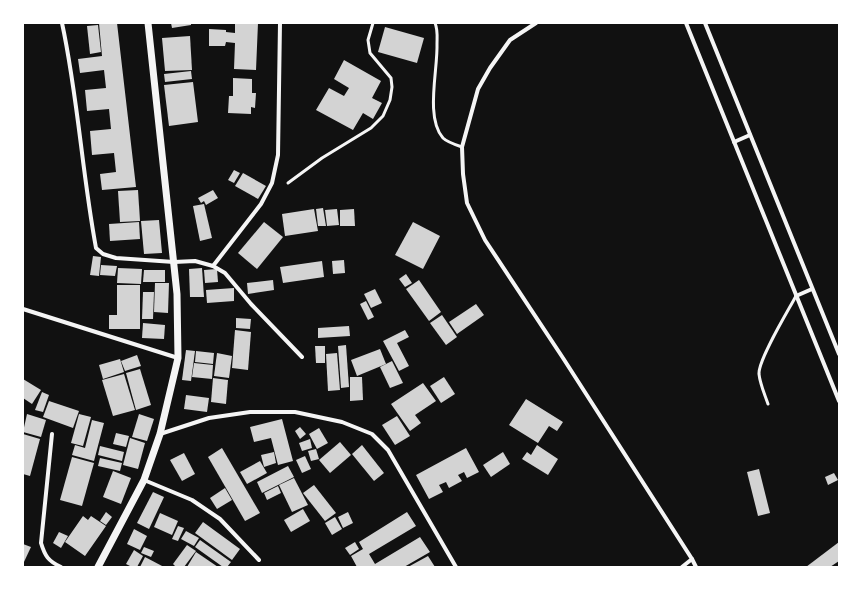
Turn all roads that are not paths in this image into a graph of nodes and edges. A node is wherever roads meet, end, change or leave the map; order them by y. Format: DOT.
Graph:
graph roads {
  1 [pos="62,23"];
  2 [pos="148,23"];
  3 [pos="280,23"];
  4 [pos="373,23"];
  5 [pos="435,23"];
  6 [pos="536,23"];
  7 [pos="686,23"];
  8 [pos="705,23"];
  9 [pos="750,136"];
  10 [pos="734,142"];
  11 [pos="462,147"];
  12 [pos="288,183"];
  13 [pos="174,262"];
  14 [pos="213,266"];
  15 [pos="812,289"];
  16 [pos="796,296"];
  17 [pos="23,308"];
  18 [pos="839,354"];
  19 [pos="302,357"];
  20 [pos="178,358"];
  21 [pos="839,401"];
  22 [pos="768,404"];
  23 [pos="52,434"];
  24 [pos="160,434"];
  25 [pos="144,480"];
  26 [pos="692,559"];
  27 [pos="259,560"];
  28 [pos="61,567"];
  29 [pos="98,567"];
  30 [pos="456,567"];
  31 [pos="682,567"];
  32 [pos="696,567"];
  1 -- 13 [label="street"];
  2 -- 13 [label="street"];
  3 -- 14 [label="street"];
  4 -- 12 [label="lane"];
  5 -- 11 [label="lane"];
  6 -- 11 [label="street"];
  7 -- 10 [label="street"];
  8 -- 9 [label="street"];
  9 -- 10 [label="street"];
  9 -- 15 [label="street"];
  10 -- 16 [label="street"];
  11 -- 26 [label="street"];
  13 -- 14 [label="street"];
  13 -- 20 [label="street"];
  14 -- 19 [label="street"];
  15 -- 16 [label="street"];
  15 -- 18 [label="street"];
  16 -- 21 [label="street"];
  16 -- 22 [label="lane"];
  17 -- 20 [label="street"];
  20 -- 24 [label="street"];
  23 -- 28 [label="street"];
  24 -- 25 [label="street"];
  24 -- 30 [label="street"];
  25 -- 27 [label="street"];
  25 -- 29 [label="street"];
  26 -- 31 [label="street"];
  26 -- 32 [label="street"];
}
